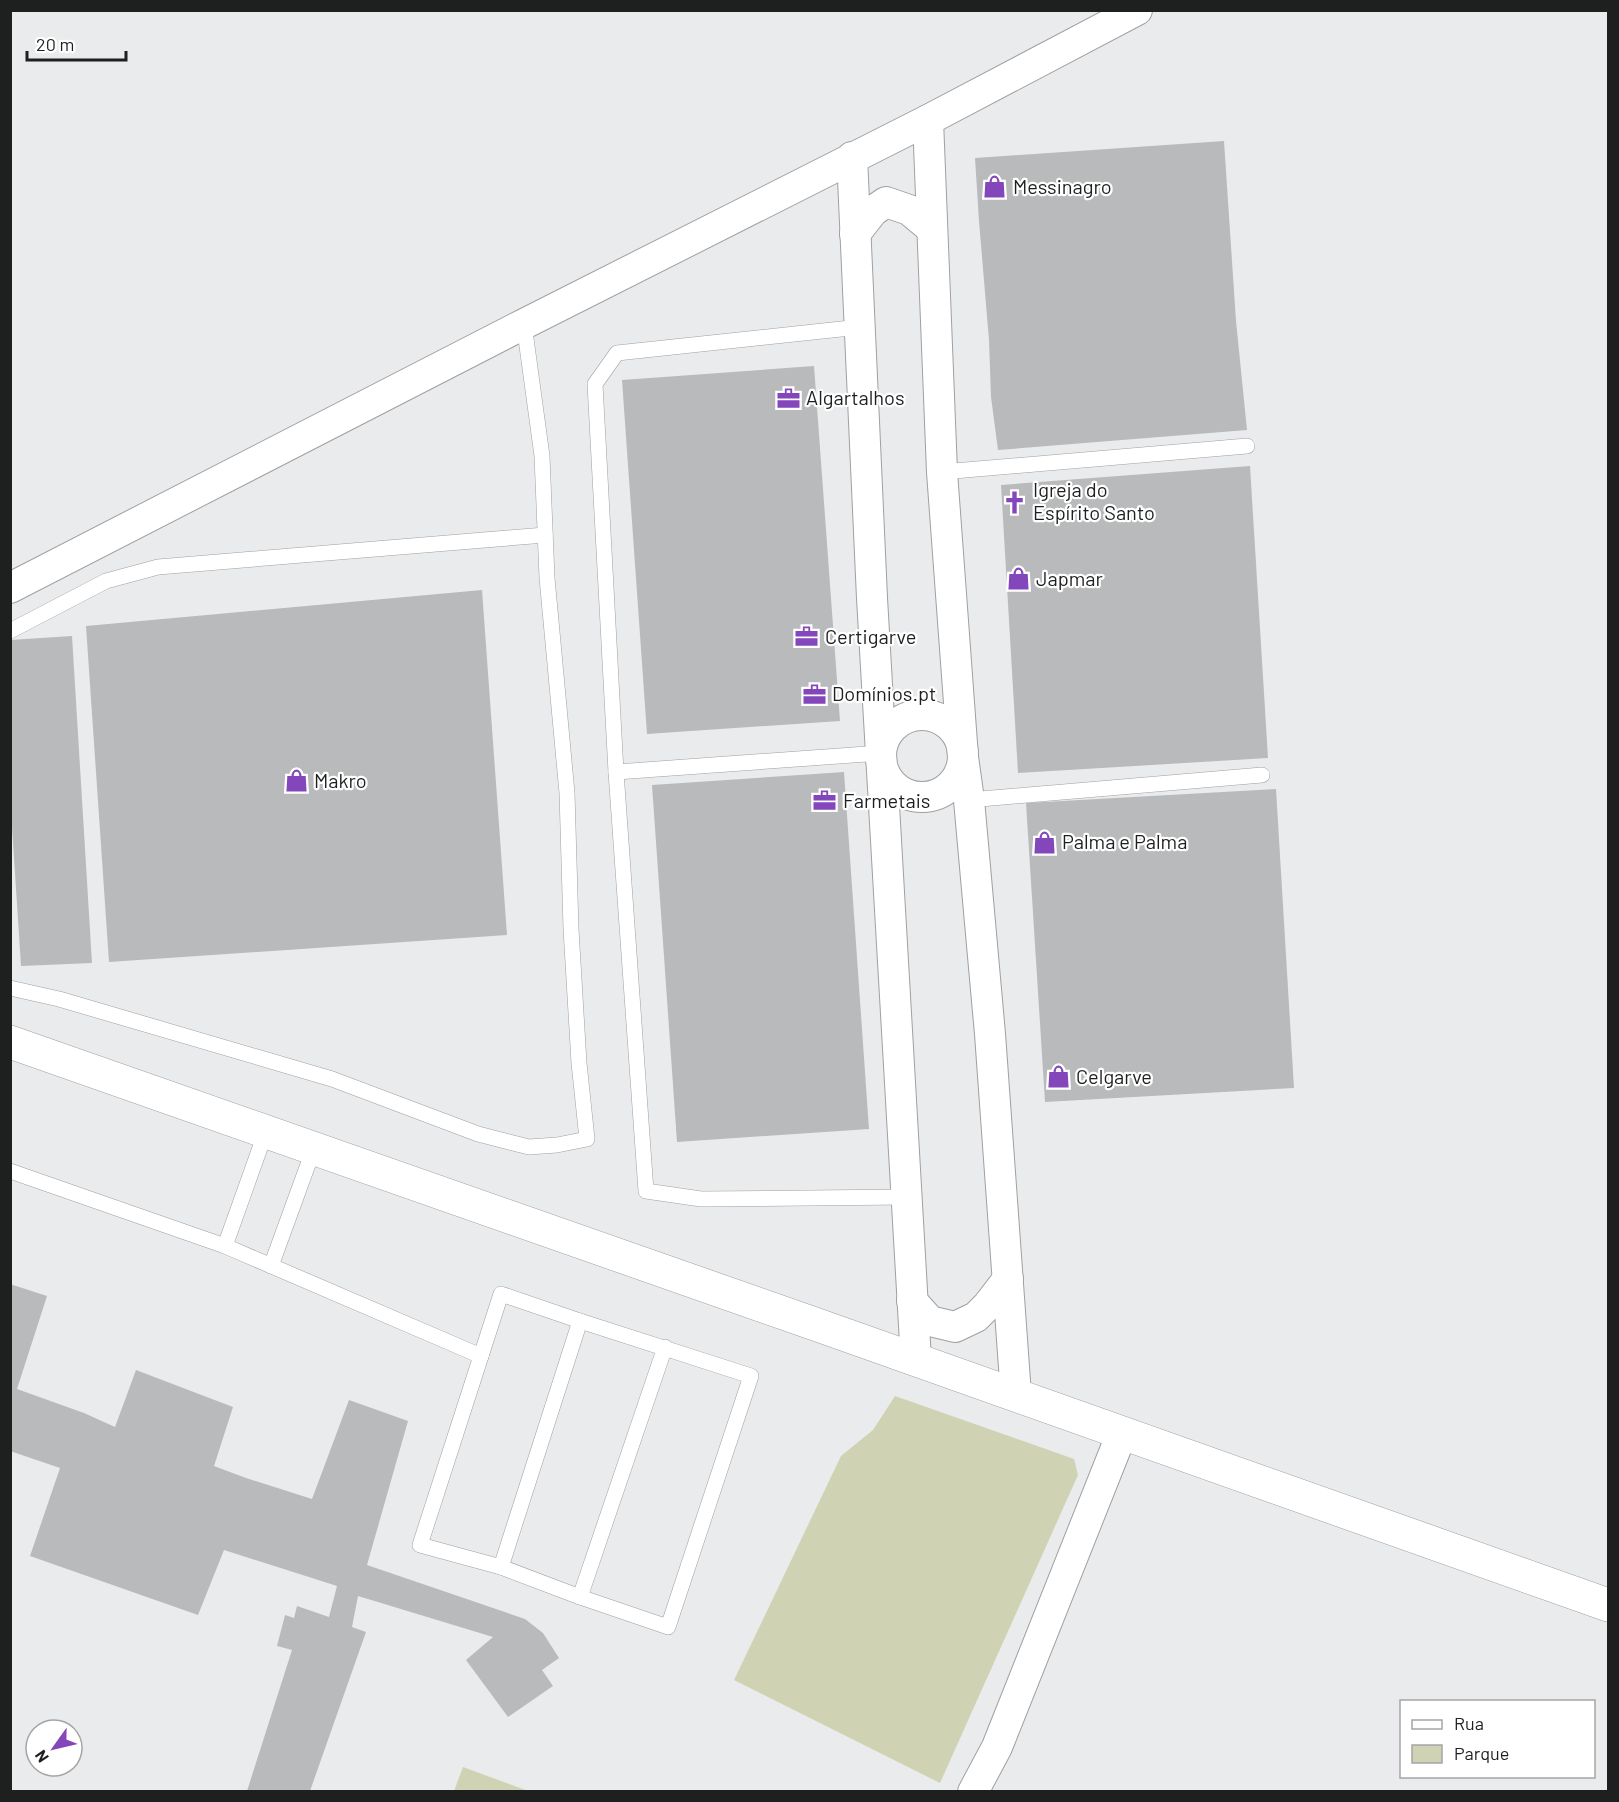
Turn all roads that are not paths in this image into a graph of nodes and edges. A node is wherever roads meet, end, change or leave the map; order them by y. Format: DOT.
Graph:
graph roads {
  1 [pos="1137,10"];
  2 [pos="928,120"];
  3 [pos="852,157"];
  4 [pos="932,229"];
  5 [pos="855,234"];
  6 [pos="524,324"];
  7 [pos="860,327"];
  8 [pos="1247,446"];
  9 [pos="942,472"];
  10 [pos="545,535"];
  11 [pos="10,588"];
  12 [pos="10,632"];
  13 [pos="881,753"];
  14 [pos="963,757"];
  15 [pos="616,772"];
  16 [pos="1262,775"];
  17 [pos="969,800"];
  18 [pos="10,988"];
  19 [pos="10,1042"];
  20 [pos="266,1131"];
  21 [pos="314,1148"];
  22 [pos="10,1171"];
  23 [pos="906,1197"];
  24 [pos="225,1246"];
  25 [pos="271,1266"];
  26 [pos="1008,1279"];
  27 [pos="912,1301"];
  28 [pos="580,1322"];
  29 [pos="664,1347"];
  30 [pos="481,1356"];
  31 [pos="916,1360"];
  32 [pos="1016,1395"];
  33 [pos="1122,1433"];
  34 [pos="501,1567"];
  35 [pos="580,1597"];
  36 [pos="1608,1605"];
  37 [pos="973,1791"];
  1 -- 2 [label="street"];
  2 -- 3 [label="street"];
  2 -- 4 [label="street"];
  3 -- 5 [label="street"];
  3 -- 6 [label="street"];
  4 -- 5 [label="street"];
  4 -- 9 [label="street"];
  5 -- 7 [label="street"];
  6 -- 10 [label="lane"];
  6 -- 11 [label="street"];
  7 -- 13 [label="street"];
  7 -- 15 [label="lane"];
  8 -- 9 [label="lane"];
  9 -- 14 [label="street"];
  10 -- 12 [label="lane"];
  10 -- 18 [label="lane"];
  13 -- 14 [label="street"];
  13 -- 14 [label="street"];
  13 -- 15 [label="lane"];
  13 -- 23 [label="street"];
  14 -- 17 [label="street"];
  15 -- 23 [label="lane"];
  16 -- 17 [label="lane"];
  17 -- 26 [label="street"];
  19 -- 20 [label="street"];
  20 -- 21 [label="street"];
  20 -- 24 [label="lane"];
  21 -- 25 [label="lane"];
  21 -- 31 [label="street"];
  22 -- 24 [label="lane"];
  23 -- 27 [label="street"];
  24 -- 25 [label="lane"];
  25 -- 30 [label="lane"];
  26 -- 27 [label="street"];
  26 -- 32 [label="street"];
  27 -- 31 [label="street"];
  28 -- 29 [label="lane"];
  28 -- 30 [label="lane"];
  28 -- 34 [label="lane"];
  29 -- 35 [label="lane"];
  29 -- 35 [label="lane"];
  30 -- 34 [label="lane"];
  31 -- 32 [label="street"];
  32 -- 33 [label="street"];
  33 -- 36 [label="street"];
  33 -- 37 [label="street"];
  34 -- 35 [label="lane"];
}
